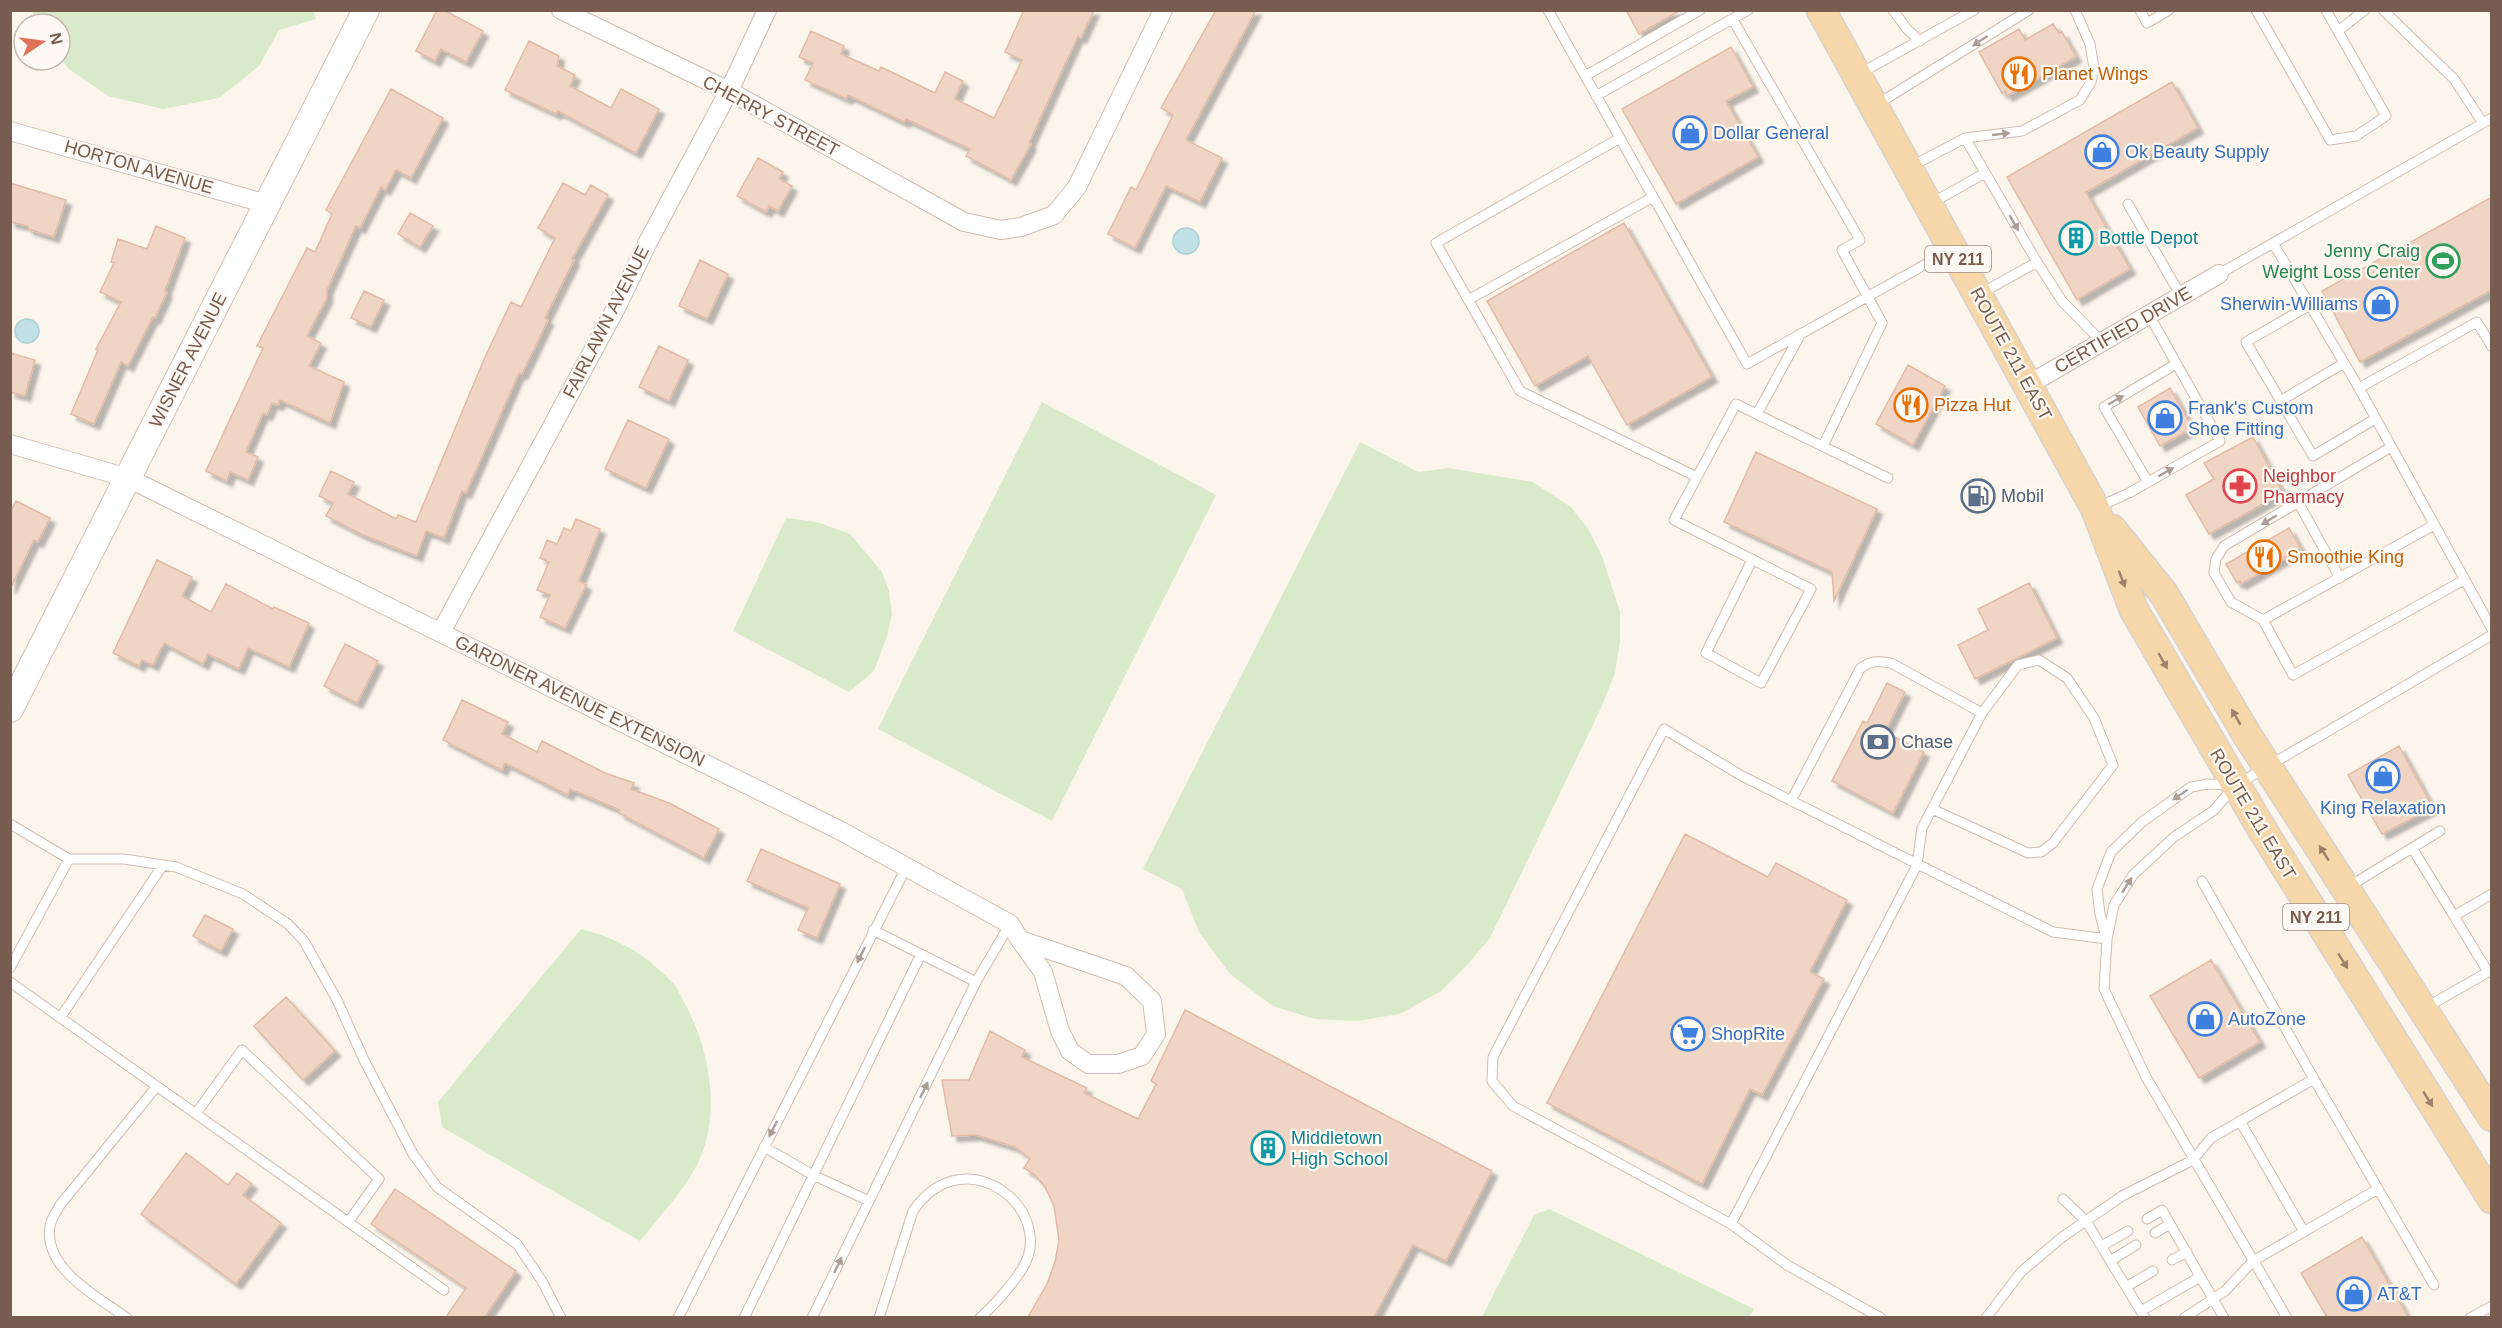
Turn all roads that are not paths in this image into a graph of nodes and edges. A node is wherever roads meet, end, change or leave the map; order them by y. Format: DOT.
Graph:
graph roads {
  1 [pos="366,10"];
  2 [pos="561,10"];
  3 [pos="767,10"];
  4 [pos="1163,10"];
  5 [pos="1548,10"];
  6 [pos="1700,10"];
  7 [pos="1748,10"];
  8 [pos="1821,10"];
  9 [pos="1893,10"];
  10 [pos="1974,10"];
  11 [pos="2029,10"];
  12 [pos="2075,10"];
  13 [pos="2140,10"];
  14 [pos="2169,10"];
  15 [pos="2256,10"];
  16 [pos="2326,10"];
  17 [pos="2365,10"];
  18 [pos="2384,10"];
  19 [pos="1733,20"];
  20 [pos="2338,31"];
  21 [pos="1920,40"];
  22 [pos="1857,75"];
  23 [pos="1585,76"];
  24 [pos="729,91"];
  25 [pos="1596,96"];
  26 [pos="1874,106"];
  27 [pos="2487,121"];
  28 [pos="10,131"];
  29 [pos="1620,138"];
  30 [pos="1965,138"];
  31 [pos="1908,168"];
  32 [pos="1985,173"];
  33 [pos="1653,196"];
  34 [pos="267,204"];
  35 [pos="2128,204"];
  36 [pos="1928,205"];
  37 [pos="2273,243"];
  38 [pos="1953,249"];
  39 [pos="2037,262"];
  40 [pos="2219,274"];
  41 [pos="1978,295"];
  42 [pos="1869,296"];
  43 [pos="2181,296"];
  44 [pos="1468,300"];
  45 [pos="2310,305"];
  46 [pos="2149,315"];
  47 [pos="1800,335"];
  48 [pos="2102,342"];
  49 [pos="2492,347"];
  50 [pos="2344,363"];
  51 [pos="2176,364"];
  52 [pos="2028,385"];
  53 [pos="2359,388"];
  54 [pos="2282,400"];
  55 [pos="1757,414"];
  56 [pos="2375,419"];
  57 [pos="10,444"];
  58 [pos="1823,446"];
  59 [pos="2391,447"];
  60 [pos="1697,477"];
  61 [pos="128,478"];
  62 [pos="1888,478"];
  63 [pos="2148,482"];
  64 [pos="2298,502"];
  65 [pos="2095,508"];
  66 [pos="2434,525"];
  67 [pos="1752,560"];
  68 [pos="2340,578"];
  69 [pos="2464,580"];
  70 [pos="2263,620"];
  71 [pos="2492,629"];
  72 [pos="441,632"];
  73 [pos="2492,634"];
  74 [pos="10,709"];
  75 [pos="1982,712"];
  76 [pos="2267,766"];
  77 [pos="2236,785"];
  78 [pos="1791,801"];
  79 [pos="1932,808"];
  80 [pos="10,824"];
  81 [pos="2440,831"];
  82 [pos="2412,848"];
  83 [pos="69,859"];
  84 [pos="163,865"];
  85 [pos="1917,865"];
  86 [pos="907,866"];
  87 [pos="2202,881"];
  88 [pos="2346,888"];
  89 [pos="2492,894"];
  90 [pos="2454,916"];
  91 [pos="1010,924"];
  92 [pos="873,930"];
  93 [pos="2107,939"];
  94 [pos="1020,940"];
  95 [pos="921,954"];
  96 [pos="10,968"];
  97 [pos="2490,973"];
  98 [pos="10,982"];
  99 [pos="976,982"];
  100 [pos="2423,1009"];
  101 [pos="60,1018"];
  102 [pos="2313,1079"];
  103 [pos="157,1086"];
  104 [pos="197,1112"];
  105 [pos="2492,1117"];
  106 [pos="2240,1121"];
  107 [pos="764,1147"];
  108 [pos="2193,1160"];
  109 [pos="813,1175"];
  110 [pos="2378,1189"];
  111 [pos="2063,1199"];
  112 [pos="2492,1199"];
  113 [pos="869,1201"];
  114 [pos="2147,1219"];
  115 [pos="350,1221"];
  116 [pos="2086,1221"];
  117 [pos="1731,1224"];
  118 [pos="2170,1224"];
  119 [pos="2128,1231"];
  120 [pos="2304,1232"];
  121 [pos="2155,1233"];
  122 [pos="2136,1245"];
  123 [pos="2102,1246"];
  124 [pos="2187,1252"];
  125 [pos="2172,1260"];
  126 [pos="2110,1261"];
  127 [pos="2253,1261"];
  128 [pos="2153,1271"];
  129 [pos="2200,1277"];
  130 [pos="2434,1285"];
  131 [pos="2126,1287"];
  132 [pos="444,1290"];
  133 [pos="2213,1299"];
  134 [pos="2492,1305"];
  135 [pos="2143,1314"];
  136 [pos="127,1317"];
  137 [pos="561,1317"];
  138 [pos="678,1317"];
  139 [pos="744,1317"];
  140 [pos="812,1317"];
  141 [pos="879,1317"];
  142 [pos="980,1317"];
  143 [pos="1881,1317"];
  144 [pos="1986,1317"];
  145 [pos="2184,1317"];
  146 [pos="2224,1317"];
  147 [pos="2286,1317"];
  148 [pos="2470,1317"];
  1 -- 34 [label="street, WISNER AVENUE"];
  2 -- 24 [label="street, CHERRY STREET"];
  3 -- 24 [label="street, FAIRLAWN AVENUE"];
  4 -- 24 [label="street, CHERRY STREET"];
  5 -- 23 [label="lane"];
  6 -- 23 [label="lane"];
  7 -- 19 [label="lane"];
  8 -- 22 [label="main road, ROUTE 211 EAST / NY 211"];
  9 -- 21 [label="lane"];
  10 -- 21 [label="lane"];
  11 -- 26 [label="lane, one-way"];
  30 -- 12 [label="lane, one-way"];
  13 -- 14 [label="lane"];
  15 -- 20 [label="lane"];
  16 -- 20 [label="lane"];
  17 -- 20 [label="lane"];
  18 -- 27 [label="lane"];
  19 -- 25 [label="lane"];
  19 -- 42 [label="lane"];
  21 -- 22 [label="lane"];
  22 -- 26 [label="main road, ROUTE 211 EAST / NY 211"];
  23 -- 25 [label="lane"];
  24 -- 72 [label="street, FAIRLAWN AVENUE"];
  25 -- 29 [label="lane"];
  26 -- 31 [label="main road, ROUTE 211 EAST / NY 211"];
  27 -- 37 [label="lane"];
  28 -- 34 [label="street, HORTON AVENUE"];
  29 -- 33 [label="lane"];
  29 -- 44 [label="lane"];
  30 -- 31 [label="lane"];
  30 -- 32 [label="lane"];
  31 -- 36 [label="main road, ROUTE 211 EAST / NY 211"];
  32 -- 36 [label="lane"];
  32 -- 39 [label="lane, one-way"];
  33 -- 44 [label="lane"];
  33 -- 47 [label="lane"];
  34 -- 61 [label="street, WISNER AVENUE"];
  35 -- 43 [label="lane"];
  36 -- 38 [label="main road, ROUTE 211 EAST / NY 211"];
  37 -- 40 [label="lane"];
  37 -- 45 [label="lane"];
  38 -- 41 [label="main road, ROUTE 211 EAST / NY 211"];
  38 -- 42 [label="lane"];
  39 -- 41 [label="lane"];
  39 -- 48 [label="lane"];
  40 -- 43 [label="street, CERTIFIED DRIVE"];
  41 -- 52 [label="main road, ROUTE 211 EAST / NY 211"];
  42 -- 47 [label="lane"];
  42 -- 58 [label="lane"];
  43 -- 46 [label="street, CERTIFIED DRIVE"];
  44 -- 60 [label="lane"];
  45 -- 50 [label="lane"];
  45 -- 54 [label="lane"];
  46 -- 48 [label="street, CERTIFIED DRIVE"];
  46 -- 51 [label="lane"];
  47 -- 55 [label="lane"];
  48 -- 52 [label="street, CERTIFIED DRIVE"];
  49 -- 53 [label="lane"];
  50 -- 53 [label="lane"];
  50 -- 54 [label="lane"];
  63 -- 51 [label="lane, one-way"];
  63 -- 51 [label="lane, one-way"];
  52 -- 65 [label="main road, ROUTE 211 EAST / NY 211"];
  53 -- 56 [label="lane"];
  54 -- 56 [label="lane"];
  55 -- 58 [label="lane"];
  55 -- 60 [label="lane"];
  56 -- 59 [label="lane"];
  57 -- 61 [label="street, GARDNER AVENUE EXTENSION"];
  58 -- 62 [label="lane"];
  59 -- 64 [label="lane"];
  59 -- 66 [label="lane"];
  60 -- 67 [label="lane"];
  61 -- 72 [label="street, GARDNER AVENUE EXTENSION"];
  61 -- 74 [label="street, WISNER AVENUE"];
  63 -- 65 [label="lane"];
  64 -- 68 [label="lane"];
  64 -- 70 [label="lane, one-way"];
  76 -- 65 [label="main road, ROUTE 211 EAST / NY 211, one-way"];
  65 -- 77 [label="main road, ROUTE 211 EAST / NY 211, one-way"];
  66 -- 68 [label="lane"];
  66 -- 69 [label="lane"];
  67 -- 67 [label="lane"];
  68 -- 70 [label="lane"];
  69 -- 70 [label="lane"];
  69 -- 71 [label="lane"];
  72 -- 86 [label="street, GARDNER AVENUE EXTENSION"];
  73 -- 76 [label="lane"];
  75 -- 78 [label="lane"];
  75 -- 79 [label="lane"];
  75 -- 79 [label="lane"];
  76 -- 77 [label="lane"];
  88 -- 76 [label="main road, ROUTE 211 EAST / NY 211, one-way"];
  93 -- 77 [label="lane, one-way"];
  77 -- 93 [label="lane, one-way"];
  77 -- 112 [label="main road, ROUTE 211 EAST / NY 211, one-way"];
  78 -- 85 [label="lane"];
  78 -- 117 [label="lane"];
  79 -- 85 [label="lane"];
  80 -- 83 [label="lane"];
  81 -- 82 [label="lane"];
  82 -- 88 [label="lane"];
  82 -- 90 [label="lane"];
  83 -- 84 [label="lane"];
  83 -- 96 [label="lane"];
  84 -- 101 [label="lane"];
  84 -- 137 [label="lane"];
  85 -- 93 [label="lane"];
  85 -- 117 [label="lane"];
  86 -- 91 [label="street, GARDNER AVENUE EXTENSION"];
  86 -- 92 [label="lane"];
  87 -- 102 [label="lane"];
  88 -- 100 [label="main road, ROUTE 211 EAST / NY 211"];
  89 -- 90 [label="lane"];
  90 -- 97 [label="lane"];
  91 -- 94 [label="street, GARDNER AVENUE EXTENSION"];
  91 -- 99 [label="lane"];
  92 -- 95 [label="lane"];
  92 -- 107 [label="lane, one-way"];
  93 -- 108 [label="lane"];
  94 -- 94 [label="street, GARDNER AVENUE EXTENSION"];
  95 -- 99 [label="lane"];
  95 -- 109 [label="lane"];
  97 -- 100 [label="lane"];
  98 -- 101 [label="lane"];
  113 -- 99 [label="lane, one-way"];
  100 -- 105 [label="main road, ROUTE 211 EAST / NY 211"];
  101 -- 103 [label="lane"];
  102 -- 106 [label="lane"];
  102 -- 110 [label="lane"];
  103 -- 104 [label="lane"];
  103 -- 136 [label="lane"];
  104 -- 115 [label="lane"];
  104 -- 115 [label="lane"];
  106 -- 108 [label="lane"];
  106 -- 120 [label="lane"];
  107 -- 109 [label="lane"];
  107 -- 138 [label="lane"];
  108 -- 116 [label="lane"];
  108 -- 127 [label="lane"];
  109 -- 113 [label="lane"];
  109 -- 139 [label="lane"];
  110 -- 120 [label="lane"];
  110 -- 130 [label="lane"];
  111 -- 116 [label="lane"];
  140 -- 113 [label="lane, one-way"];
  114 -- 118 [label="lane"];
  115 -- 132 [label="lane"];
  116 -- 123 [label="lane"];
  116 -- 144 [label="lane"];
  117 -- 143 [label="lane"];
  118 -- 121 [label="lane"];
  118 -- 124 [label="lane"];
  119 -- 123 [label="lane"];
  120 -- 127 [label="lane"];
  122 -- 126 [label="lane"];
  123 -- 126 [label="lane"];
  124 -- 125 [label="lane"];
  124 -- 129 [label="lane"];
  126 -- 131 [label="lane"];
  127 -- 133 [label="lane"];
  127 -- 147 [label="lane"];
  128 -- 131 [label="lane"];
  129 -- 133 [label="lane"];
  129 -- 135 [label="lane"];
  131 -- 135 [label="lane"];
  133 -- 145 [label="lane"];
  133 -- 146 [label="lane"];
  134 -- 148 [label="lane"];
  141 -- 142 [label="lane"];
}
